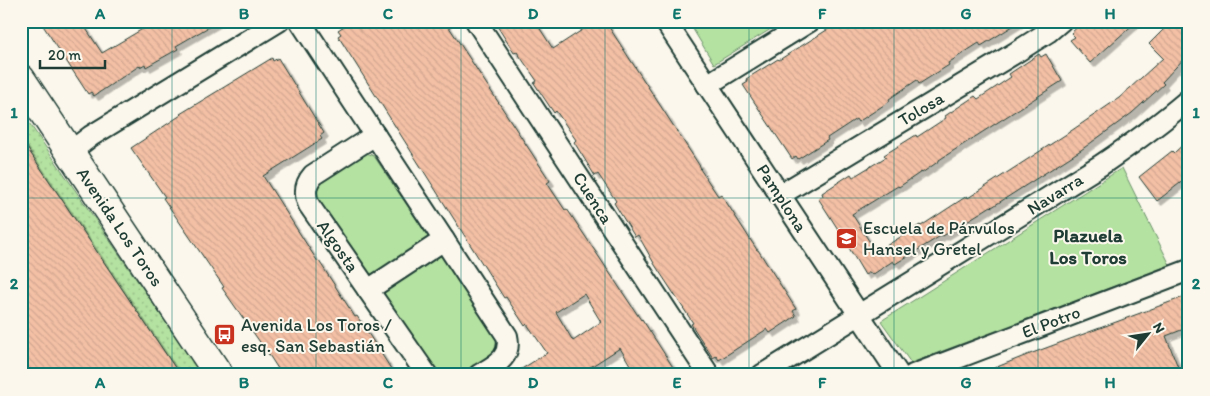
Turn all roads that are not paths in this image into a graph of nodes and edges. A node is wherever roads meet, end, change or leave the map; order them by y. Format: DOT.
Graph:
graph roads {
  1 [pos="279,21"];
  2 [pos="300,21"];
  3 [pos="476,21"];
  4 [pos="665,21"];
  5 [pos="810,21"];
  6 [pos="1061,21"];
  7 [pos="21,79"];
  8 [pos="707,84"];
  9 [pos="1189,99"];
  10 [pos="375,135"];
  11 [pos="70,152"];
  12 [pos="780,195"];
  13 [pos="444,240"];
  14 [pos="1189,270"];
  15 [pos="368,290"];
  16 [pos="859,315"];
  17 [pos="219,375"];
  18 [pos="427,375"];
  19 [pos="479,375"];
  20 [pos="709,375"];
  21 [pos="762,375"];
  22 [pos="899,375"];
  23 [pos="913,375"];
  1 -- 11 [label="street"];
  2 -- 10 [label="street"];
  3 -- 20 [label="street, Cuenca"];
  4 -- 8 [label="street, Pamplona"];
  5 -- 8 [label="street"];
  6 -- 12 [label="street, Tolosa"];
  7 -- 11 [label="main road, Avenida Los Toros"];
  8 -- 12 [label="street, Pamplona"];
  9 -- 16 [label="street, Navarra"];
  10 -- 13 [label="street"];
  10 -- 15 [label="street, Algosta"];
  11 -- 17 [label="main road, Avenida Los Toros"];
  12 -- 16 [label="street, Pamplona"];
  13 -- 15 [label="street"];
  13 -- 19 [label="street"];
  14 -- 23 [label="street, El Potro"];
  15 -- 18 [label="street, Algosta"];
  16 -- 21 [label="street, Navarra"];
  16 -- 22 [label="street, Pamplona"];
}
